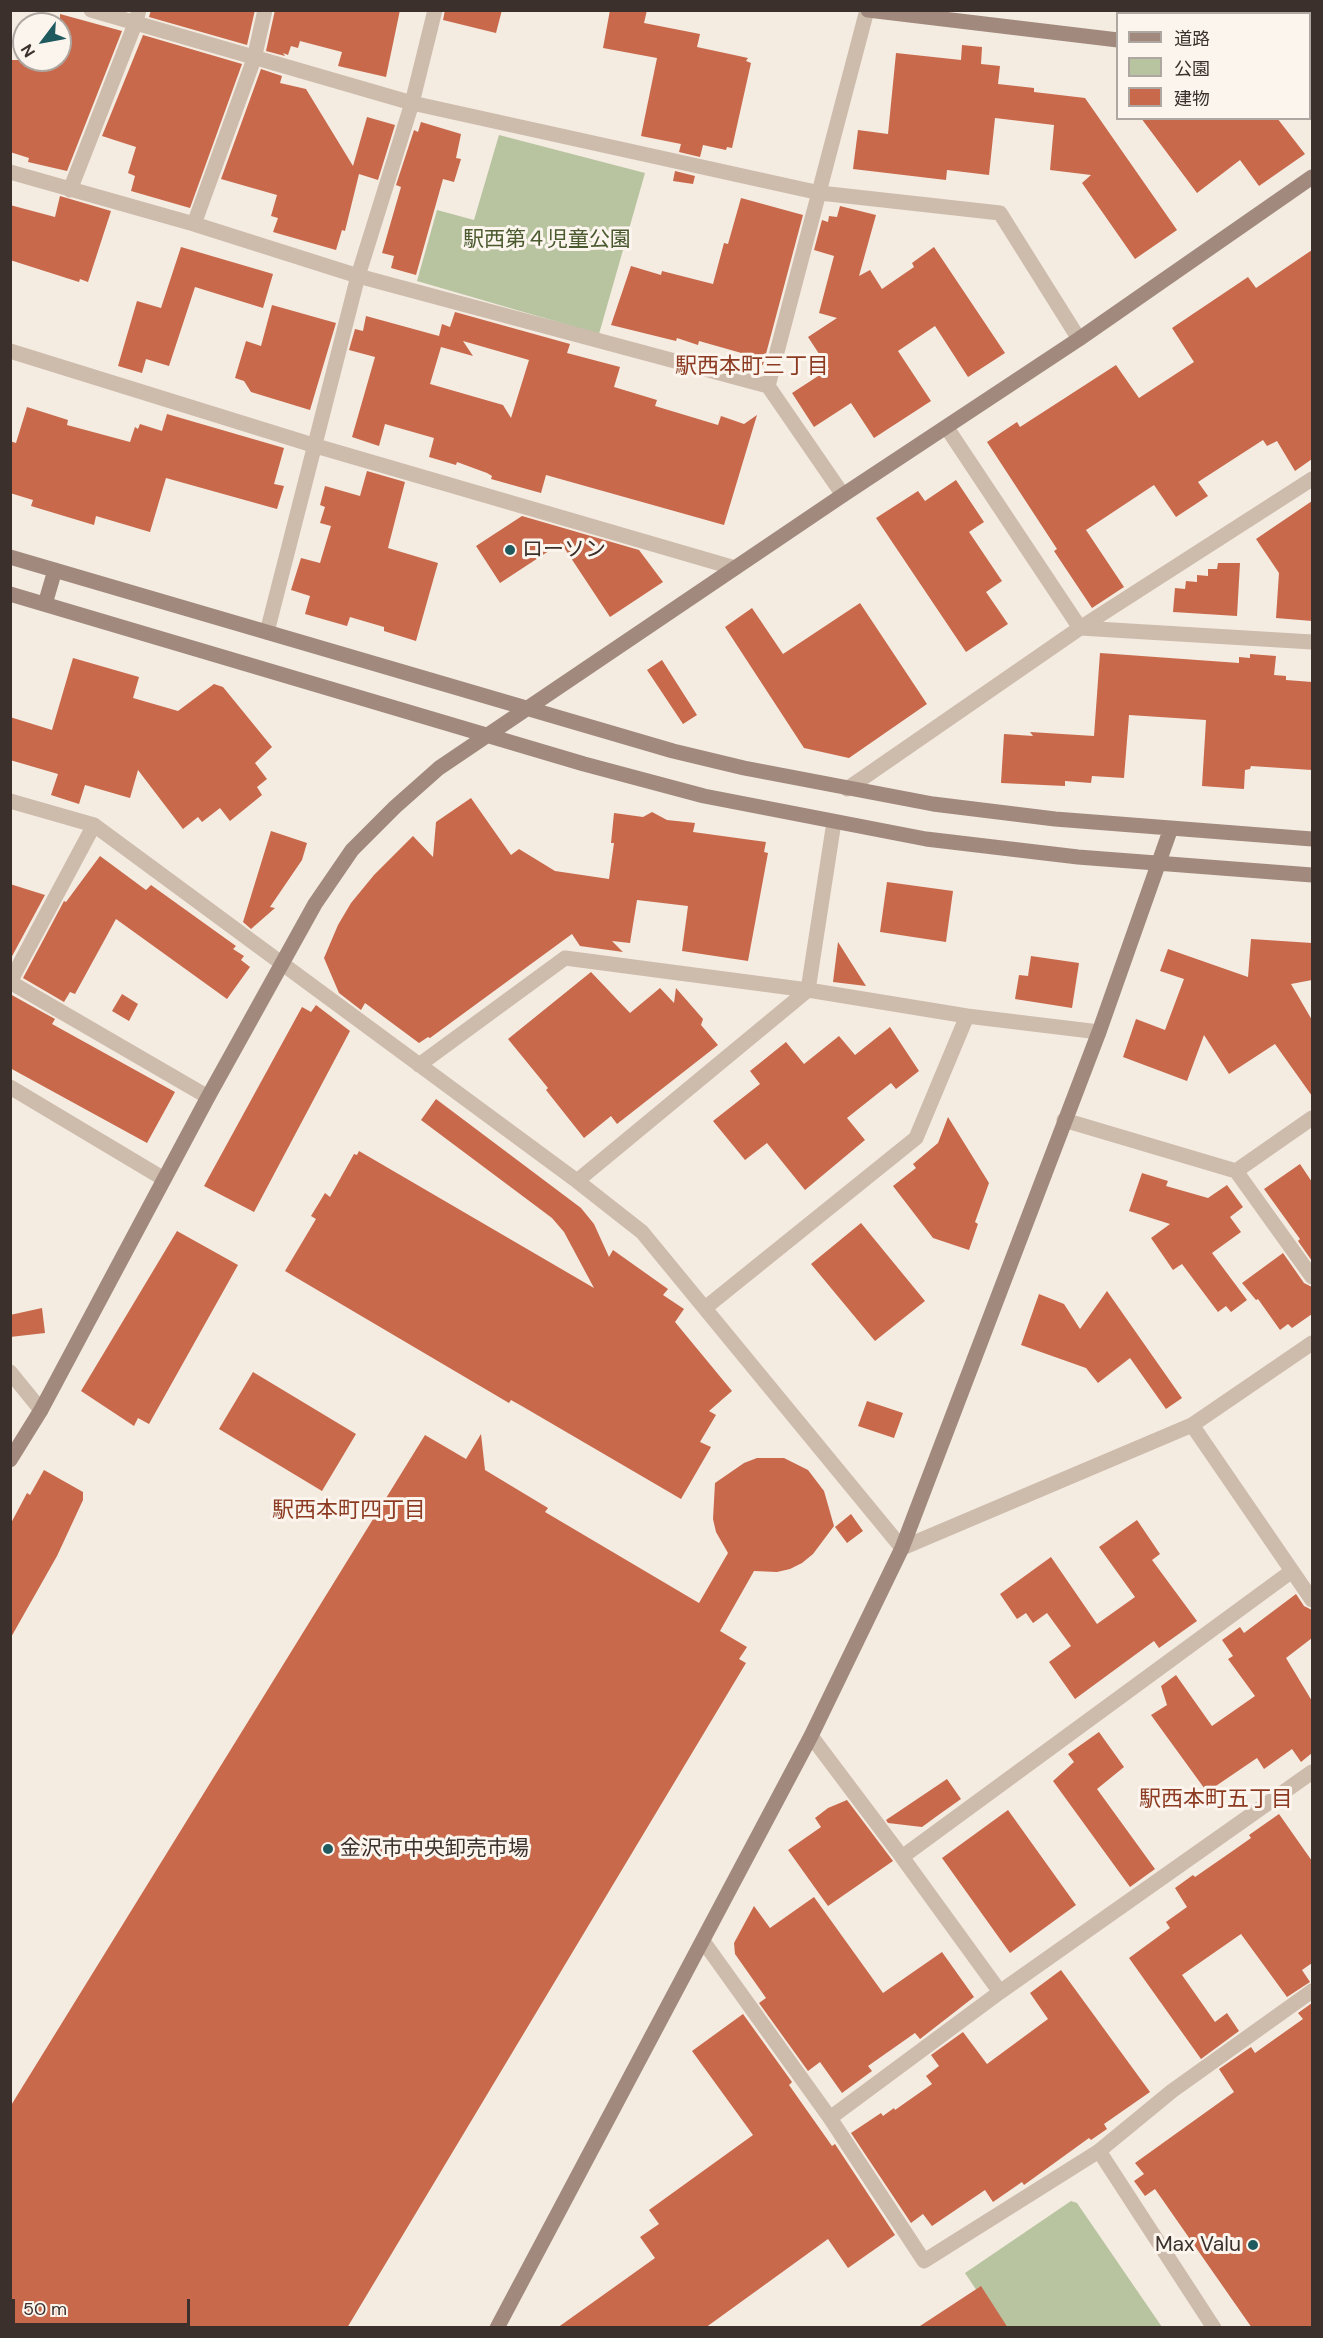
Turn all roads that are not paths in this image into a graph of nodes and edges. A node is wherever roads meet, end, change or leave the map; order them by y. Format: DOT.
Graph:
graph roads {
  1 [pos="91,10"];
  2 [pos="265,10"];
  3 [pos="435,10"];
  4 [pos="867,10"];
  5 [pos="137,17"];
  6 [pos="1116,40"];
  7 [pos="254,59"];
  8 [pos="412,103"];
  9 [pos="10,172"];
  10 [pos="1312,177"];
  11 [pos="70,190"];
  12 [pos="820,193"];
  13 [pos="194,224"];
  14 [pos="358,276"];
  15 [pos="1079,339"];
  16 [pos="10,351"];
  17 [pos="768,386"];
  18 [pos="947,428"];
  19 [pos="316,446"];
  20 [pos="1312,479"];
  21 [pos="843,495"];
  22 [pos="10,557"];
  23 [pos="735,568"];
  24 [pos="55,570"];
  25 [pos="10,594"];
  26 [pos="45,604"];
  27 [pos="1080,628"];
  28 [pos="267,632"];
  29 [pos="1312,642"];
  30 [pos="527,708"];
  31 [pos="487,735"];
  32 [pos="847,789"];
  33 [pos="10,801"];
  34 [pos="834,822"];
  35 [pos="94,825"];
  36 [pos="1171,828"];
  37 [pos="1312,839"];
  38 [pos="1159,863"];
  39 [pos="1312,875"];
  40 [pos="283,963"];
  41 [pos="10,982"];
  42 [pos="808,990"];
  43 [pos="967,1016"];
  44 [pos="1099,1032"];
  45 [pos="419,1065"];
  46 [pos="10,1087"];
  47 [pos="208,1097"];
  48 [pos="1312,1118"];
  49 [pos="1064,1120"];
  50 [pos="1236,1171"];
  51 [pos="164,1179"];
  52 [pos="577,1181"];
  53 [pos="1312,1277"];
  54 [pos="705,1308"];
  55 [pos="1312,1343"];
  56 [pos="10,1372"];
  57 [pos="41,1410"];
  58 [pos="1192,1425"];
  59 [pos="10,1460"];
  60 [pos="902,1548"];
  61 [pos="1292,1571"];
  62 [pos="1312,1600"];
  63 [pos="811,1736"];
  64 [pos="1312,1772"];
  65 [pos="902,1857"];
  66 [pos="703,1941"];
  67 [pos="1312,1991"];
  68 [pos="1000,1992"];
  69 [pos="830,2118"];
  70 [pos="1099,2151"];
  71 [pos="496,2328"];
  72 [pos="1214,2328"];
  1 -- 5 [label="street"];
  2 -- 7 [label="street"];
  3 -- 8 [label="street"];
  4 -- 6 [label="street"];
  4 -- 12 [label="street"];
  5 -- 7 [label="street"];
  5 -- 11 [label="street"];
  7 -- 8 [label="street"];
  7 -- 13 [label="street"];
  8 -- 12 [label="street"];
  8 -- 14 [label="street"];
  9 -- 11 [label="street"];
  10 -- 15 [label="street"];
  11 -- 13 [label="street"];
  12 -- 15 [label="street"];
  12 -- 17 [label="street"];
  13 -- 14 [label="street"];
  14 -- 17 [label="street"];
  14 -- 19 [label="street"];
  15 -- 18 [label="street"];
  16 -- 19 [label="street"];
  17 -- 21 [label="street"];
  18 -- 21 [label="street"];
  18 -- 27 [label="street"];
  19 -- 23 [label="street"];
  19 -- 28 [label="street"];
  20 -- 27 [label="street"];
  21 -- 23 [label="street"];
  22 -- 24 [label="street"];
  23 -- 30 [label="street"];
  24 -- 26 [label="street"];
  24 -- 28 [label="street"];
  25 -- 26 [label="street"];
  26 -- 31 [label="street"];
  27 -- 29 [label="street"];
  27 -- 32 [label="street"];
  28 -- 30 [label="street"];
  30 -- 31 [label="street"];
  30 -- 32 [label="street"];
  31 -- 34 [label="street"];
  31 -- 40 [label="street"];
  32 -- 36 [label="street"];
  33 -- 35 [label="street"];
  34 -- 38 [label="street"];
  34 -- 42 [label="street"];
  35 -- 40 [label="street"];
  35 -- 41 [label="street"];
  36 -- 37 [label="street"];
  36 -- 38 [label="street"];
  38 -- 39 [label="street"];
  38 -- 44 [label="street"];
  40 -- 45 [label="street"];
  40 -- 47 [label="street"];
  41 -- 47 [label="street"];
  42 -- 43 [label="street"];
  42 -- 45 [label="street"];
  42 -- 52 [label="street"];
  43 -- 44 [label="street"];
  43 -- 54 [label="street"];
  44 -- 49 [label="street"];
  45 -- 52 [label="street"];
  46 -- 51 [label="street"];
  47 -- 51 [label="street"];
  48 -- 50 [label="street"];
  49 -- 50 [label="street"];
  49 -- 60 [label="street"];
  50 -- 53 [label="street"];
  51 -- 57 [label="street"];
  52 -- 54 [label="street"];
  54 -- 60 [label="street"];
  55 -- 58 [label="street"];
  56 -- 57 [label="street"];
  57 -- 59 [label="street"];
  58 -- 60 [label="street"];
  58 -- 61 [label="street"];
  60 -- 63 [label="street"];
  61 -- 62 [label="street"];
  61 -- 65 [label="street"];
  63 -- 65 [label="street"];
  63 -- 66 [label="street"];
  64 -- 68 [label="street"];
  65 -- 68 [label="street"];
  66 -- 69 [label="street"];
  66 -- 71 [label="street"];
  67 -- 70 [label="street"];
  68 -- 69 [label="street"];
  69 -- 70 [label="street"];
  70 -- 72 [label="street"];
}
